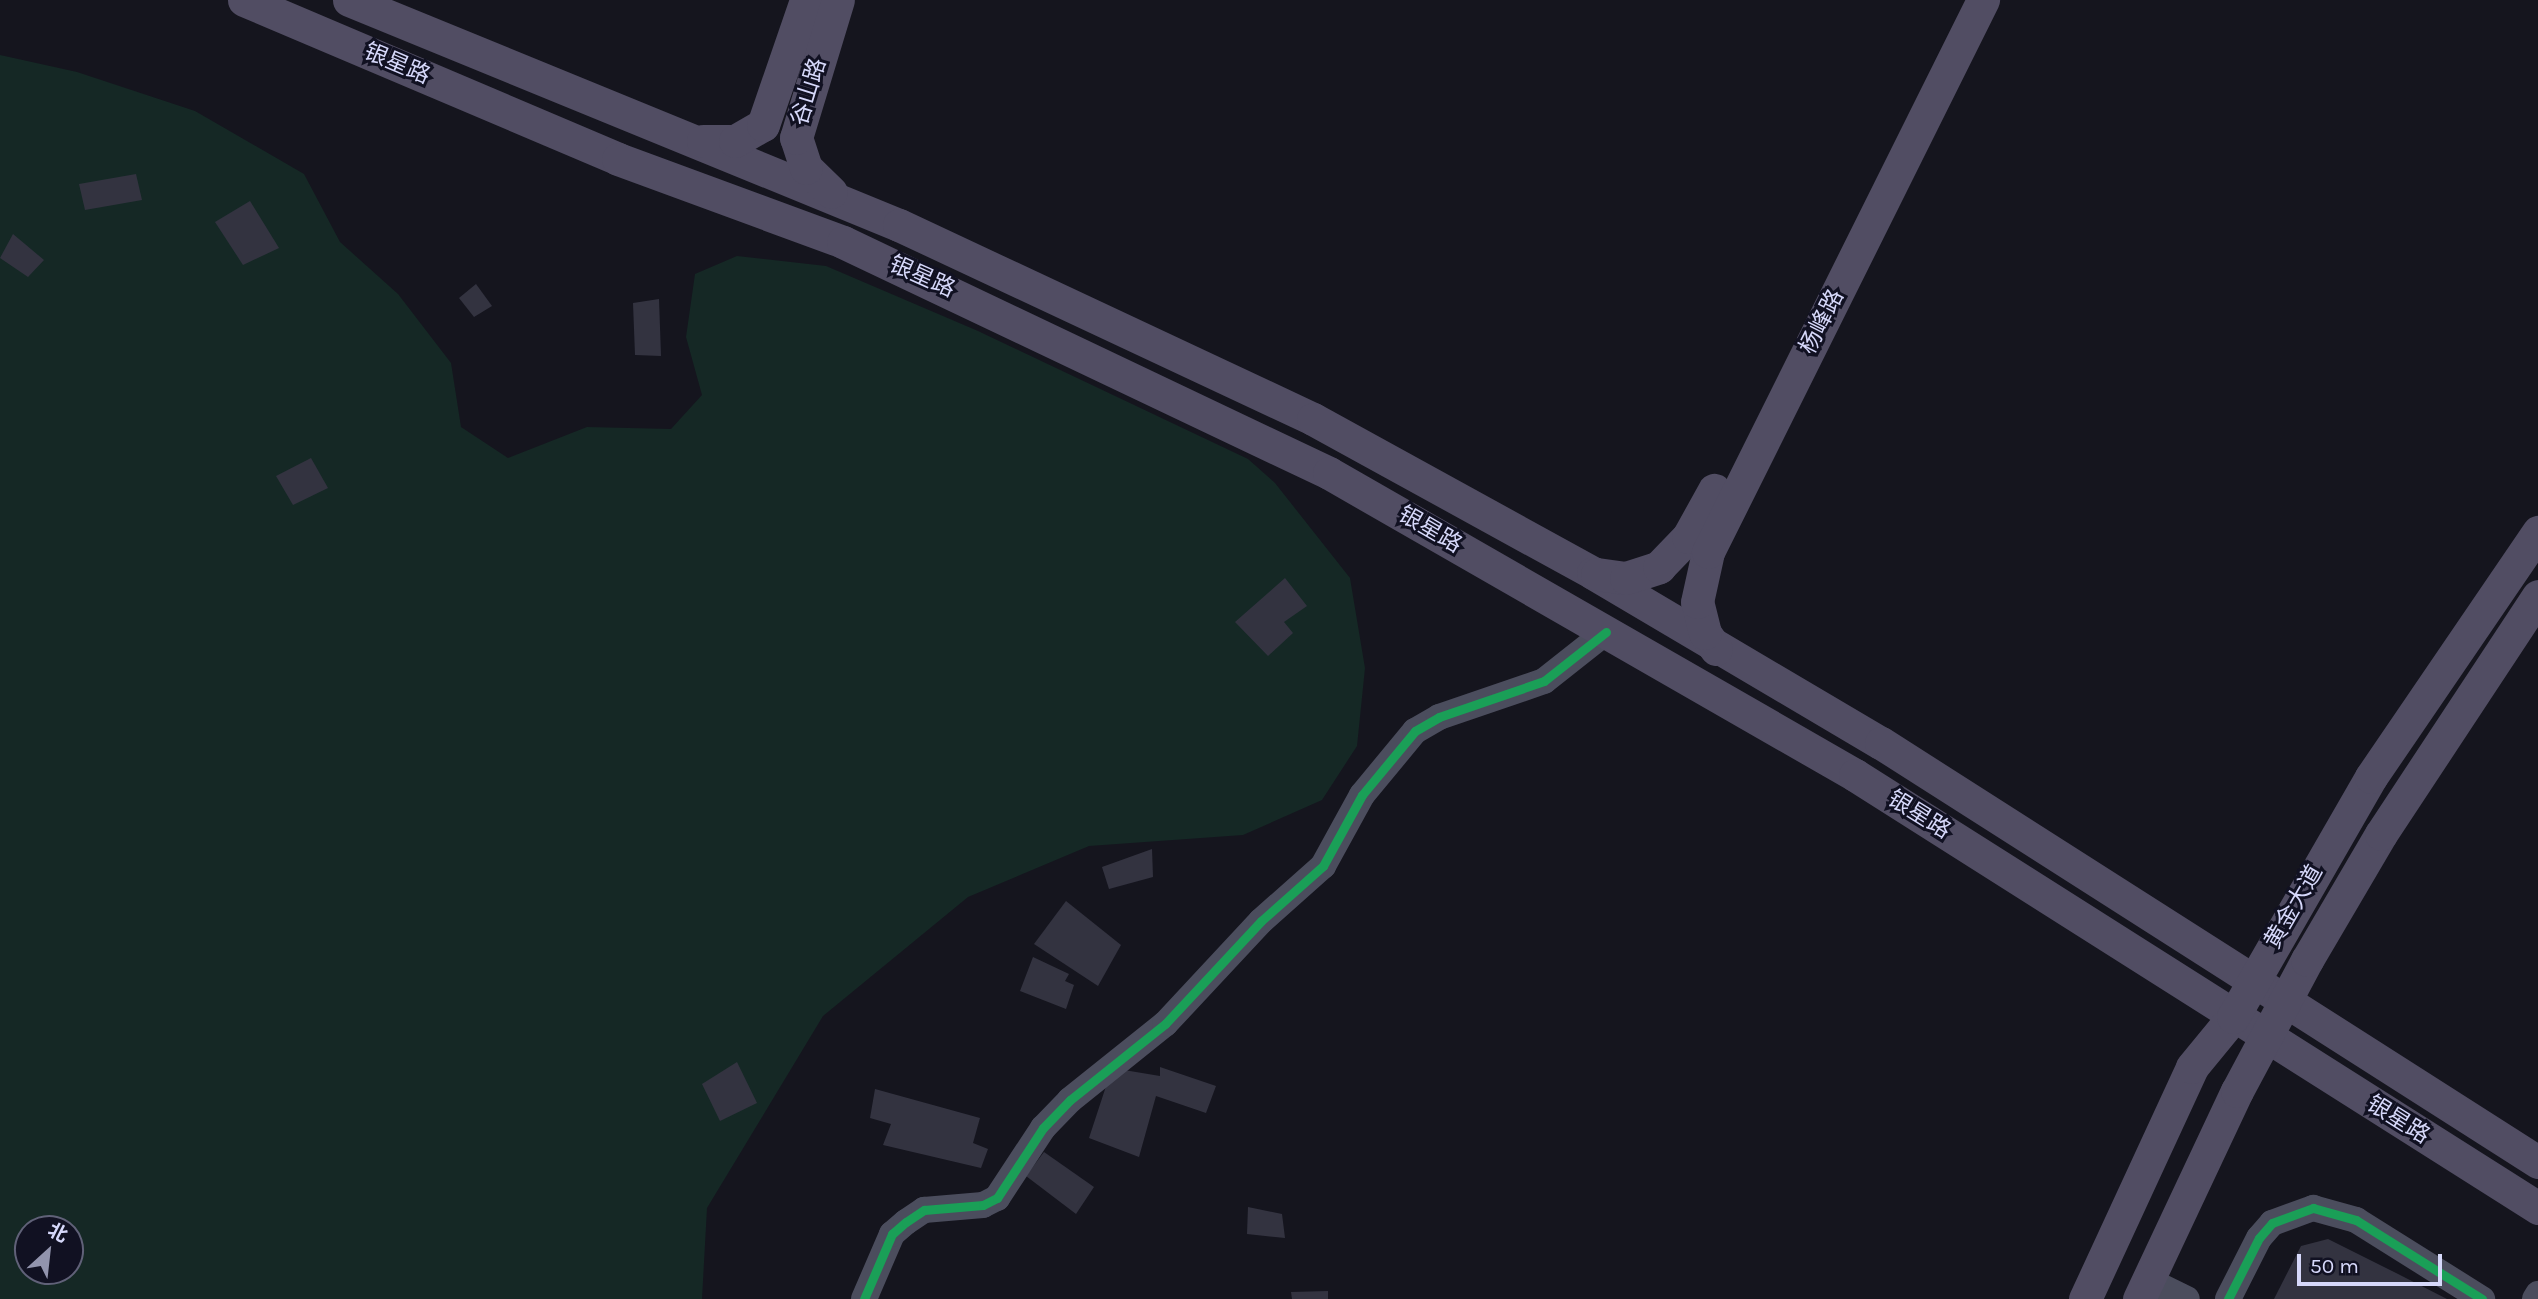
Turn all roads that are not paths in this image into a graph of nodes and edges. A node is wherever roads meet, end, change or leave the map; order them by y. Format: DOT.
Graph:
graph roads {
  1 [pos="244,0"];
  2 [pos="349,0"];
  3 [pos="806,0"];
  4 [pos="838,0"];
  5 [pos="1960,0"];
  6 [pos="1983,0"];
  7 [pos="685,138"];
  8 [pos="851,204"];
  9 [pos="2538,532"];
  10 [pos="1593,573"];
  11 [pos="2538,596"];
  12 [pos="1606,632"];
  13 [pos="1716,649"];
  14 [pos="2253,980"];
  15 [pos="2286,1002"];
  16 [pos="2233,1017"];
  17 [pos="2268,1038"];
  18 [pos="2538,1163"];
  19 [pos="2538,1208"];
  20 [pos="2144,1289"];
  21 [pos="2538,1294"];
  22 [pos="864,1299"];
  23 [pos="2085,1299"];
  24 [pos="2187,1299"];
  25 [pos="2228,1299"];
  26 [pos="2482,1299"];
  27 [pos="2535,1299"];
  1 -- 12 [label="main road, 银星路"];
  2 -- 7 [label="main road, 银星路"];
  3 -- 7 [label="main road, 谷山路"];
  4 -- 8 [label="main road, 谷山路"];
  5 -- 10 [label="main road, 杨峰路"];
  6 -- 13 [label="main road, 杨峰路"];
  7 -- 8 [label="main road, 银星路"];
  8 -- 10 [label="main road, 银星路"];
  9 -- 14 [label="main road, 黄金大道"];
  10 -- 13 [label="main road, 银星路"];
  11 -- 15 [label="main road, 黄金大道"];
  12 -- 16 [label="main road, 银星路"];
  12 -- 22 [label="street"];
  13 -- 14 [label="main road, 银星路"];
  14 -- 15 [label="main road, 银星路"];
  14 -- 16 [label="main road, 黄金大道"];
  15 -- 17 [label="main road, 黄金大道"];
  15 -- 18 [label="main road, 银星路"];
  16 -- 17 [label="main road, 银星路"];
  16 -- 23 [label="main road, 黄金大道"];
  17 -- 19 [label="main road, 银星路"];
  17 -- 20 [label="main road, 黄金大道"];
  20 -- 24 [label="street"];
  21 -- 27 [label="street"];
  25 -- 26 [label="street"];
}
